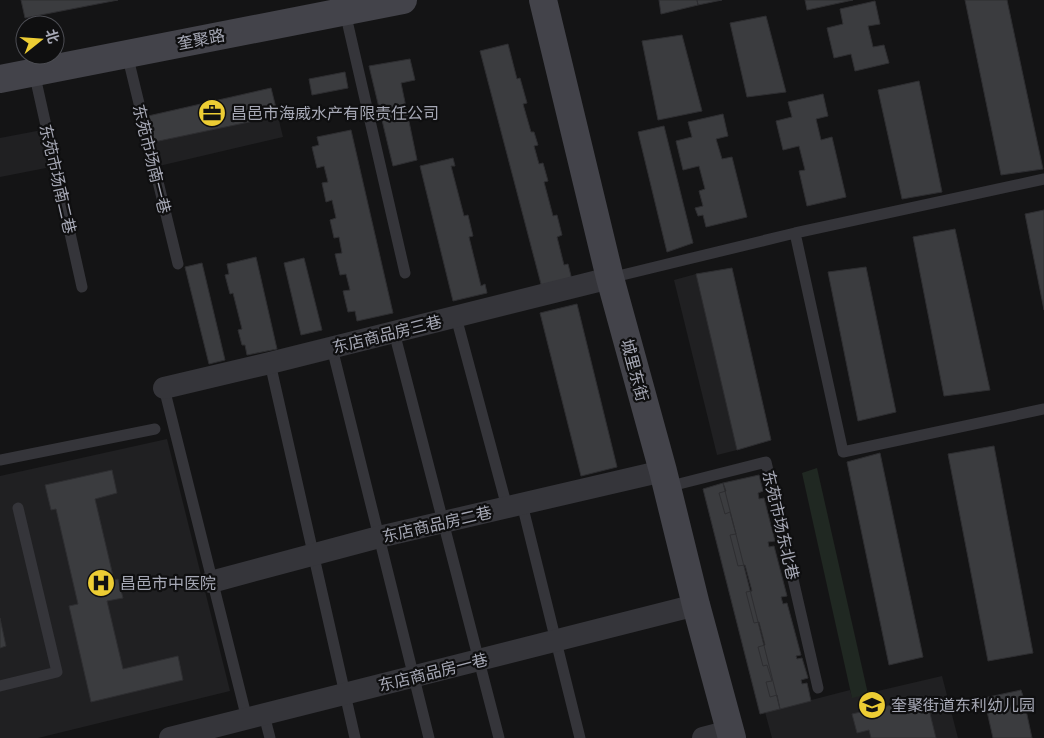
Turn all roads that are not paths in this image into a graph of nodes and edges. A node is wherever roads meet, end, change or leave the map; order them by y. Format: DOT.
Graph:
graph roads {
  1 [pos="403,0"];
  2 [pos="543,0"];
  3 [pos="345,11"];
  4 [pos="127,54"];
  5 [pos="34,72"];
  6 [pos="0,79"];
  7 [pos="1044,179"];
  8 [pos="795,232"];
  9 [pos="178,264"];
  10 [pos="405,273"];
  11 [pos="610,278"];
  12 [pos="82,287"];
  13 [pos="456,317"];
  14 [pos="394,332"];
  15 [pos="332,348"];
  16 [pos="270,363"];
  17 [pos="164,388"];
  18 [pos="1044,410"];
  19 [pos="155,428"];
  20 [pos="0,460"];
  21 [pos="665,479"];
  22 [pos="514,506"];
  23 [pos="18,508"];
  24 [pos="443,522"];
  25 [pos="379,537"];
  26 [pos="313,555"];
  27 [pos="211,582"];
  28 [pos="696,605"];
  29 [pos="556,641"];
  30 [pos="478,661"];
  31 [pos="414,677"];
  32 [pos="0,686"];
  33 [pos="818,688"];
  34 [pos="345,694"];
  35 [pos="255,717"];
  36 [pos="731,734"];
  37 [pos="180,737"];
  38 [pos="270,738"];
  39 [pos="355,738"];
  40 [pos="429,738"];
  41 [pos="500,738"];
  42 [pos="580,738"];
  43 [pos="703,738"];
  1 -- 3 [label="street, 奎聚路"];
  2 -- 11 [label="street, 城里东街"];
  3 -- 4 [label="street, 奎聚路"];
  3 -- 10 [label="lane"];
  4 -- 5 [label="street, 奎聚路"];
  4 -- 9 [label="lane, 东苑市场南一巷"];
  5 -- 6 [label="street, 奎聚路"];
  5 -- 12 [label="lane, 东苑市场南二巷"];
  7 -- 8 [label="lane"];
  8 -- 11 [label="lane"];
  8 -- 18 [label="lane"];
  11 -- 13 [label="street, 东店商品房三巷"];
  11 -- 21 [label="street, 城里东街"];
  13 -- 14 [label="street, 东店商品房三巷"];
  13 -- 22 [label="lane"];
  14 -- 15 [label="street, 东店商品房三巷"];
  14 -- 24 [label="lane"];
  15 -- 16 [label="street, 东店商品房三巷"];
  15 -- 25 [label="lane"];
  16 -- 17 [label="street, 东店商品房三巷"];
  16 -- 26 [label="lane"];
  17 -- 27 [label="lane"];
  19 -- 20 [label="lane"];
  21 -- 22 [label="street, 东店商品房二巷"];
  21 -- 28 [label="street, 城里东街"];
  21 -- 33 [label="lane, 东苑市场东北巷"];
  22 -- 24 [label="street, 东店商品房二巷"];
  22 -- 29 [label="lane"];
  23 -- 32 [label="lane"];
  24 -- 25 [label="street, 东店商品房二巷"];
  24 -- 30 [label="lane"];
  25 -- 26 [label="street, 东店商品房二巷"];
  25 -- 31 [label="lane"];
  26 -- 27 [label="street, 东店商品房二巷"];
  26 -- 34 [label="lane"];
  27 -- 35 [label="lane"];
  28 -- 29 [label="street, 东店商品房一巷"];
  28 -- 36 [label="street, 城里东街"];
  29 -- 30 [label="street, 东店商品房一巷"];
  29 -- 42 [label="lane"];
  30 -- 31 [label="street, 东店商品房一巷"];
  30 -- 41 [label="lane"];
  31 -- 34 [label="street, 东店商品房一巷"];
  31 -- 40 [label="lane"];
  34 -- 35 [label="street, 东店商品房一巷"];
  34 -- 39 [label="lane"];
  35 -- 37 [label="street, 东店商品房一巷"];
  35 -- 38 [label="lane"];
  36 -- 43 [label="street"];
}
